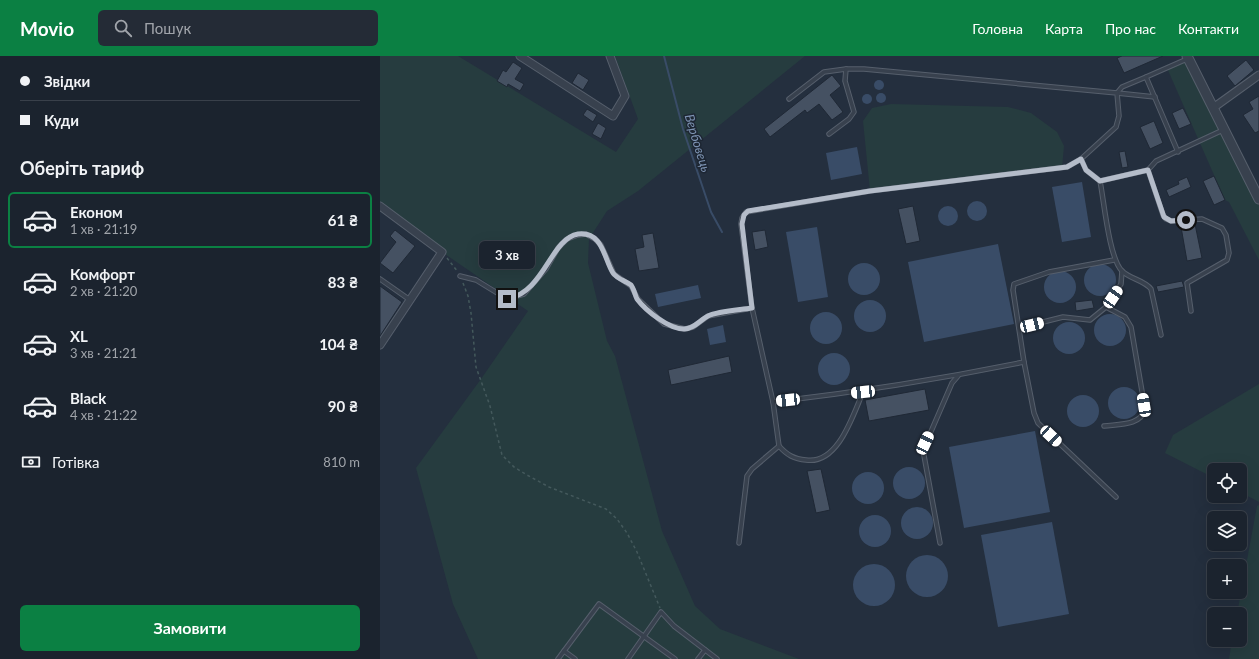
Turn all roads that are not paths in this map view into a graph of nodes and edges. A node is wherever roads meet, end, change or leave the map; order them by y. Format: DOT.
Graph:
graph roads {
  1 [pos="520,56"];
  2 [pos="610,56"];
  3 [pos="1188,57"];
  4 [pos="846,69"];
  5 [pos="1259,75"];
  6 [pos="1146,77"];
  7 [pos="1117,93"];
  8 [pos="1155,97"];
  9 [pos="789,99"];
  10 [pos="1213,108"];
  11 [pos="1224,129"];
  12 [pos="829,134"];
  13 [pos="1178,152"];
  14 [pos="1081,159"];
  15 [pos="1148,170"];
  16 [pos="1100,181"];
  17 [pos="1259,199"];
  18 [pos="380,206"];
  19 [pos="1114,260"];
  20 [pos="1122,271"];
  21 [pos="460,276"];
  22 [pos="380,279"];
  23 [pos="410,300"];
  24 [pos="1106,307"];
  25 [pos="752,308"];
  26 [pos="1191,311"];
  27 [pos="1019,328"];
  28 [pos="1161,335"];
  29 [pos="380,346"];
  30 [pos="1024,362"];
  31 [pos="959,375"];
  32 [pos="863,392"];
  33 [pos="773,402"];
  34 [pos="1104,426"];
  35 [pos="779,446"];
  36 [pos="1116,497"];
  37 [pos="739,543"];
  38 [pos="940,543"];
  39 [pos="644,637"];
  40 [pos="705,650"];
  41 [pos="564,651"];
  42 [pos="558,659"];
  43 [pos="575,659"];
  44 [pos="628,659"];
  45 [pos="675,659"];
  46 [pos="698,659"];
  47 [pos="717,659"];
  1 -- 2 [label="street"];
  3 -- 6 [label="lane"];
  3 -- 10 [label="street"];
  4 -- 7 [label="lane"];
  4 -- 9 [label="lane"];
  4 -- 12 [label="lane"];
  5 -- 10 [label="street"];
  6 -- 7 [label="lane"];
  6 -- 8 [label="lane"];
  7 -- 8 [label="lane"];
  7 -- 14 [label="lane"];
  8 -- 13 [label="lane"];
  10 -- 11 [label="street"];
  11 -- 13 [label="lane"];
  11 -- 17 [label="street"];
  13 -- 15 [label="lane"];
  14 -- 16 [label="lane"];
  14 -- 25 [label="lane"];
  15 -- 16 [label="lane"];
  15 -- 26 [label="lane"];
  16 -- 19 [label="lane"];
  18 -- 23 [label="street"];
  19 -- 20 [label="lane"];
  19 -- 27 [label="lane"];
  20 -- 24 [label="lane"];
  20 -- 28 [label="lane"];
  21 -- 25 [label="lane"];
  22 -- 23 [label="lane"];
  23 -- 29 [label="street"];
  24 -- 27 [label="lane"];
  24 -- 34 [label="lane"];
  25 -- 33 [label="lane"];
  27 -- 30 [label="lane"];
  30 -- 31 [label="lane"];
  30 -- 36 [label="lane"];
  31 -- 32 [label="lane"];
  31 -- 38 [label="lane"];
  32 -- 33 [label="lane"];
  32 -- 35 [label="lane"];
  33 -- 35 [label="lane"];
  35 -- 37 [label="lane"];
  39 -- 40 [label="lane"];
  39 -- 41 [label="lane"];
  39 -- 44 [label="lane"];
  39 -- 45 [label="lane"];
  40 -- 46 [label="lane"];
  40 -- 47 [label="lane"];
  41 -- 42 [label="lane"];
  41 -- 43 [label="lane"];
}
